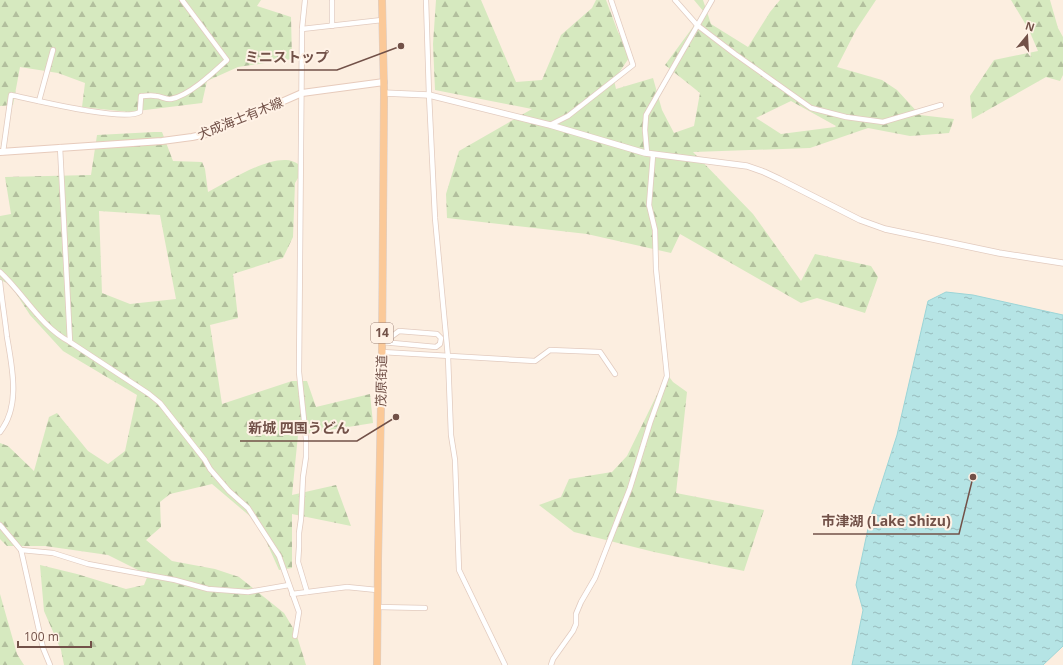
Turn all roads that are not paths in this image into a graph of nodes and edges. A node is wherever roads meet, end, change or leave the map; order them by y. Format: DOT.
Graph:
graph roads {
  1 [pos="182,0"];
  2 [pos="305,0"];
  3 [pos="382,0"];
  4 [pos="426,0"];
  5 [pos="611,0"];
  6 [pos="675,0"];
  7 [pos="712,0"];
  8 [pos="332,1"];
  9 [pos="382,20"];
  10 [pos="697,24"];
  11 [pos="332,26"];
  12 [pos="302,29"];
  13 [pos="53,50"];
  14 [pos="384,82"];
  15 [pos="384,93"];
  16 [pos="302,94"];
  17 [pos="429,95"];
  18 [pos="39,101"];
  19 [pos="941,105"];
  20 [pos="550,125"];
  21 [pos="60,148"];
  22 [pos="1,152"];
  23 [pos="650,154"];
  24 [pos="1063,262"];
  25 [pos="0,272"];
  26 [pos="0,282"];
  27 [pos="70,342"];
  28 [pos="382,342"];
  29 [pos="391,343"];
  30 [pos="382,352"];
  31 [pos="448,357"];
  32 [pos="615,374"];
  33 [pos="0,432"];
  34 [pos="0,525"];
  35 [pos="21,550"];
  36 [pos="289,585"];
  37 [pos="378,590"];
  38 [pos="307,592"];
  39 [pos="292,594"];
  40 [pos="378,607"];
  41 [pos="425,608"];
  42 [pos="295,636"];
  43 [pos="50,665"];
  44 [pos="377,665"];
  45 [pos="505,665"];
  46 [pos="551,665"];
  1 -- 18 [label="street"];
  2 -- 12 [label="street"];
  3 -- 9 [label="main road, 茂原街道 / 14"];
  4 -- 17 [label="street"];
  5 -- 20 [label="street"];
  6 -- 10 [label="street"];
  7 -- 10 [label="street"];
  8 -- 11 [label="street"];
  9 -- 11 [label="street"];
  9 -- 14 [label="main road, 茂原街道 / 14"];
  10 -- 19 [label="street"];
  10 -- 23 [label="street"];
  11 -- 12 [label="street"];
  12 -- 16 [label="street"];
  13 -- 18 [label="street"];
  14 -- 15 [label="main road, 茂原街道 / 14"];
  14 -- 16 [label="main road, 犬成海士有木線"];
  15 -- 17 [label="street"];
  15 -- 28 [label="main road, 茂原街道 / 14"];
  16 -- 21 [label="main road, 犬成海士有木線"];
  16 -- 38 [label="street"];
  17 -- 20 [label="street"];
  17 -- 31 [label="street"];
  18 -- 22 [label="street"];
  20 -- 23 [label="street"];
  21 -- 22 [label="main road, 犬成海士有木線"];
  21 -- 27 [label="street"];
  23 -- 24 [label="street"];
  23 -- 46 [label="street"];
  25 -- 27 [label="street"];
  26 -- 33 [label="street"];
  27 -- 36 [label="street"];
  28 -- 29 [label="street"];
  28 -- 30 [label="main road, 茂原街道 / 14"];
  29 -- 29 [label="street"];
  30 -- 31 [label="street"];
  30 -- 37 [label="main road, 茂原街道 / 14"];
  31 -- 32 [label="street"];
  31 -- 45 [label="street"];
  34 -- 35 [label="street"];
  35 -- 36 [label="street"];
  35 -- 43 [label="street"];
  36 -- 39 [label="street"];
  37 -- 38 [label="street"];
  37 -- 40 [label="main road, 茂原街道 / 14"];
  38 -- 39 [label="street"];
  39 -- 42 [label="street"];
  40 -- 41 [label="street"];
  40 -- 44 [label="main road, 茂原街道 / 14"];
}
